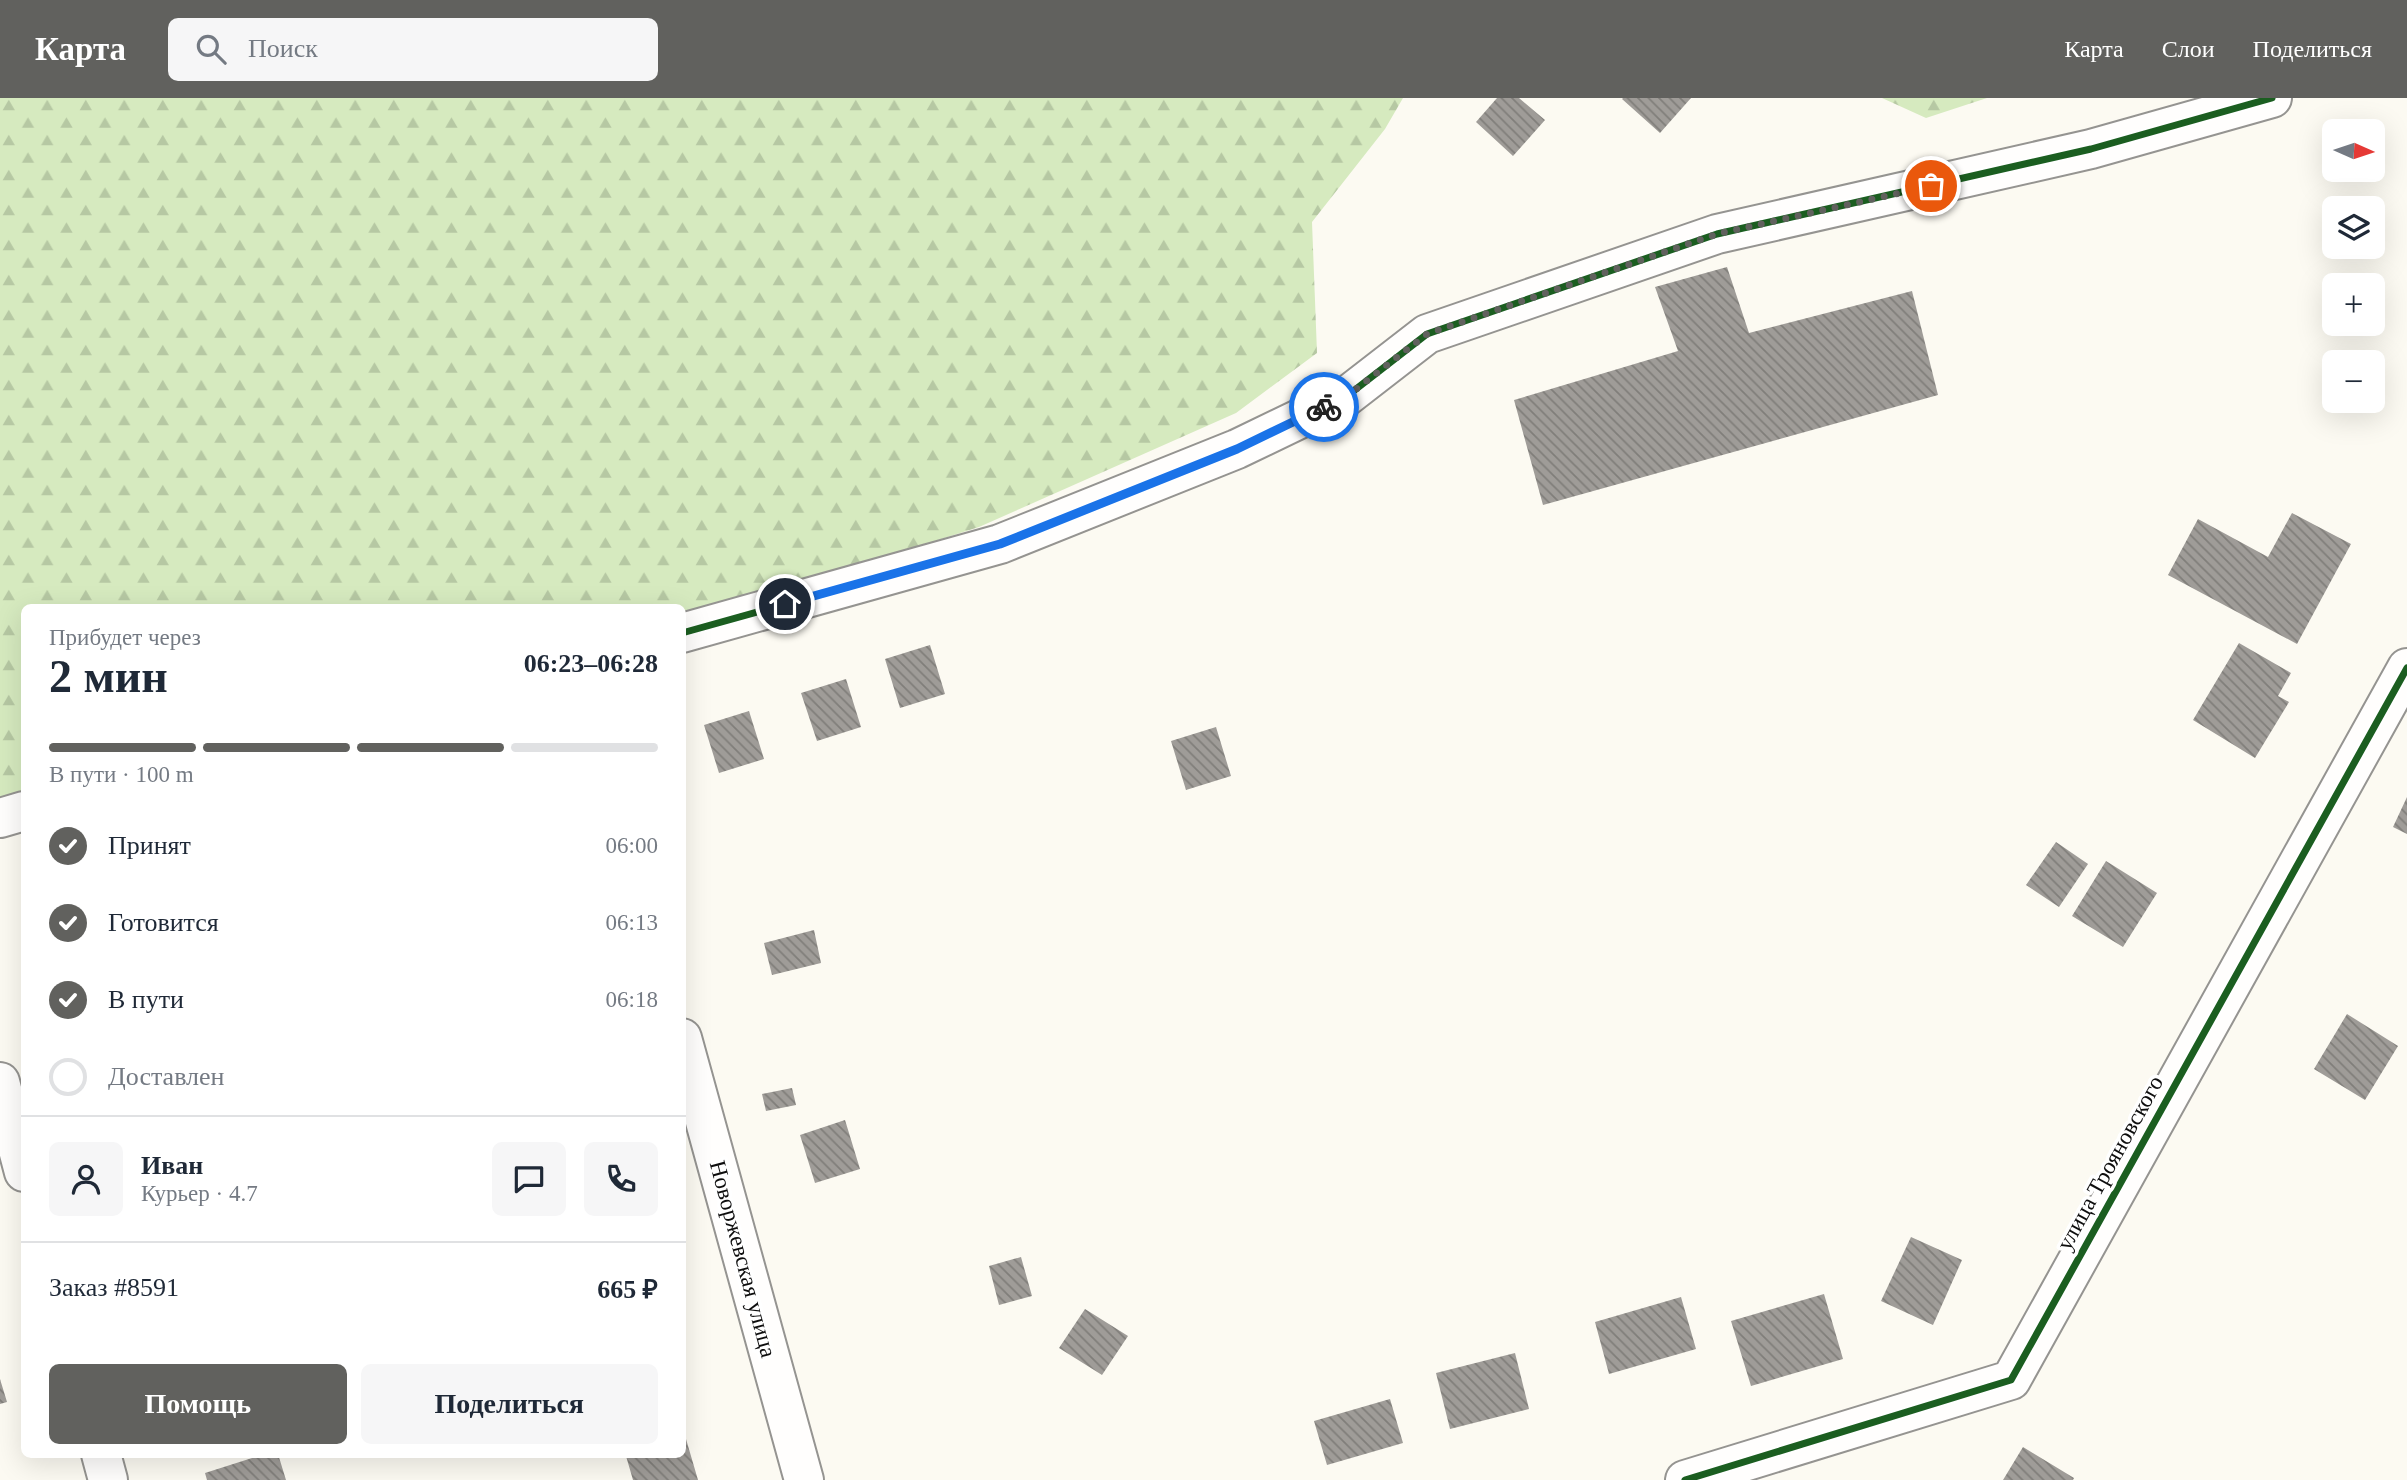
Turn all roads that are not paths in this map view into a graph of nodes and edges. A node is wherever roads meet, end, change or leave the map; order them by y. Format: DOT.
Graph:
graph roads {
  1 [pos="2272,98"];
  2 [pos="686,632"];
  3 [pos="2407,667"];
  4 [pos="21,812"];
  5 [pos="0,818"];
  6 [pos="686,1052"];
  7 [pos="0,1082"];
  8 [pos="21,1161"];
  9 [pos="102,1458"];
  10 [pos="108,1480"];
  11 [pos="804,1480"];
  12 [pos="1685,1480"];
  1 -- 2 [label="street"];
  3 -- 12 [label="street, улица Трояновского"];
  4 -- 5 [label="street"];
  6 -- 11 [label="street, Новоржевская улица"];
  7 -- 8 [label="street"];
  9 -- 10 [label="street"];
}
